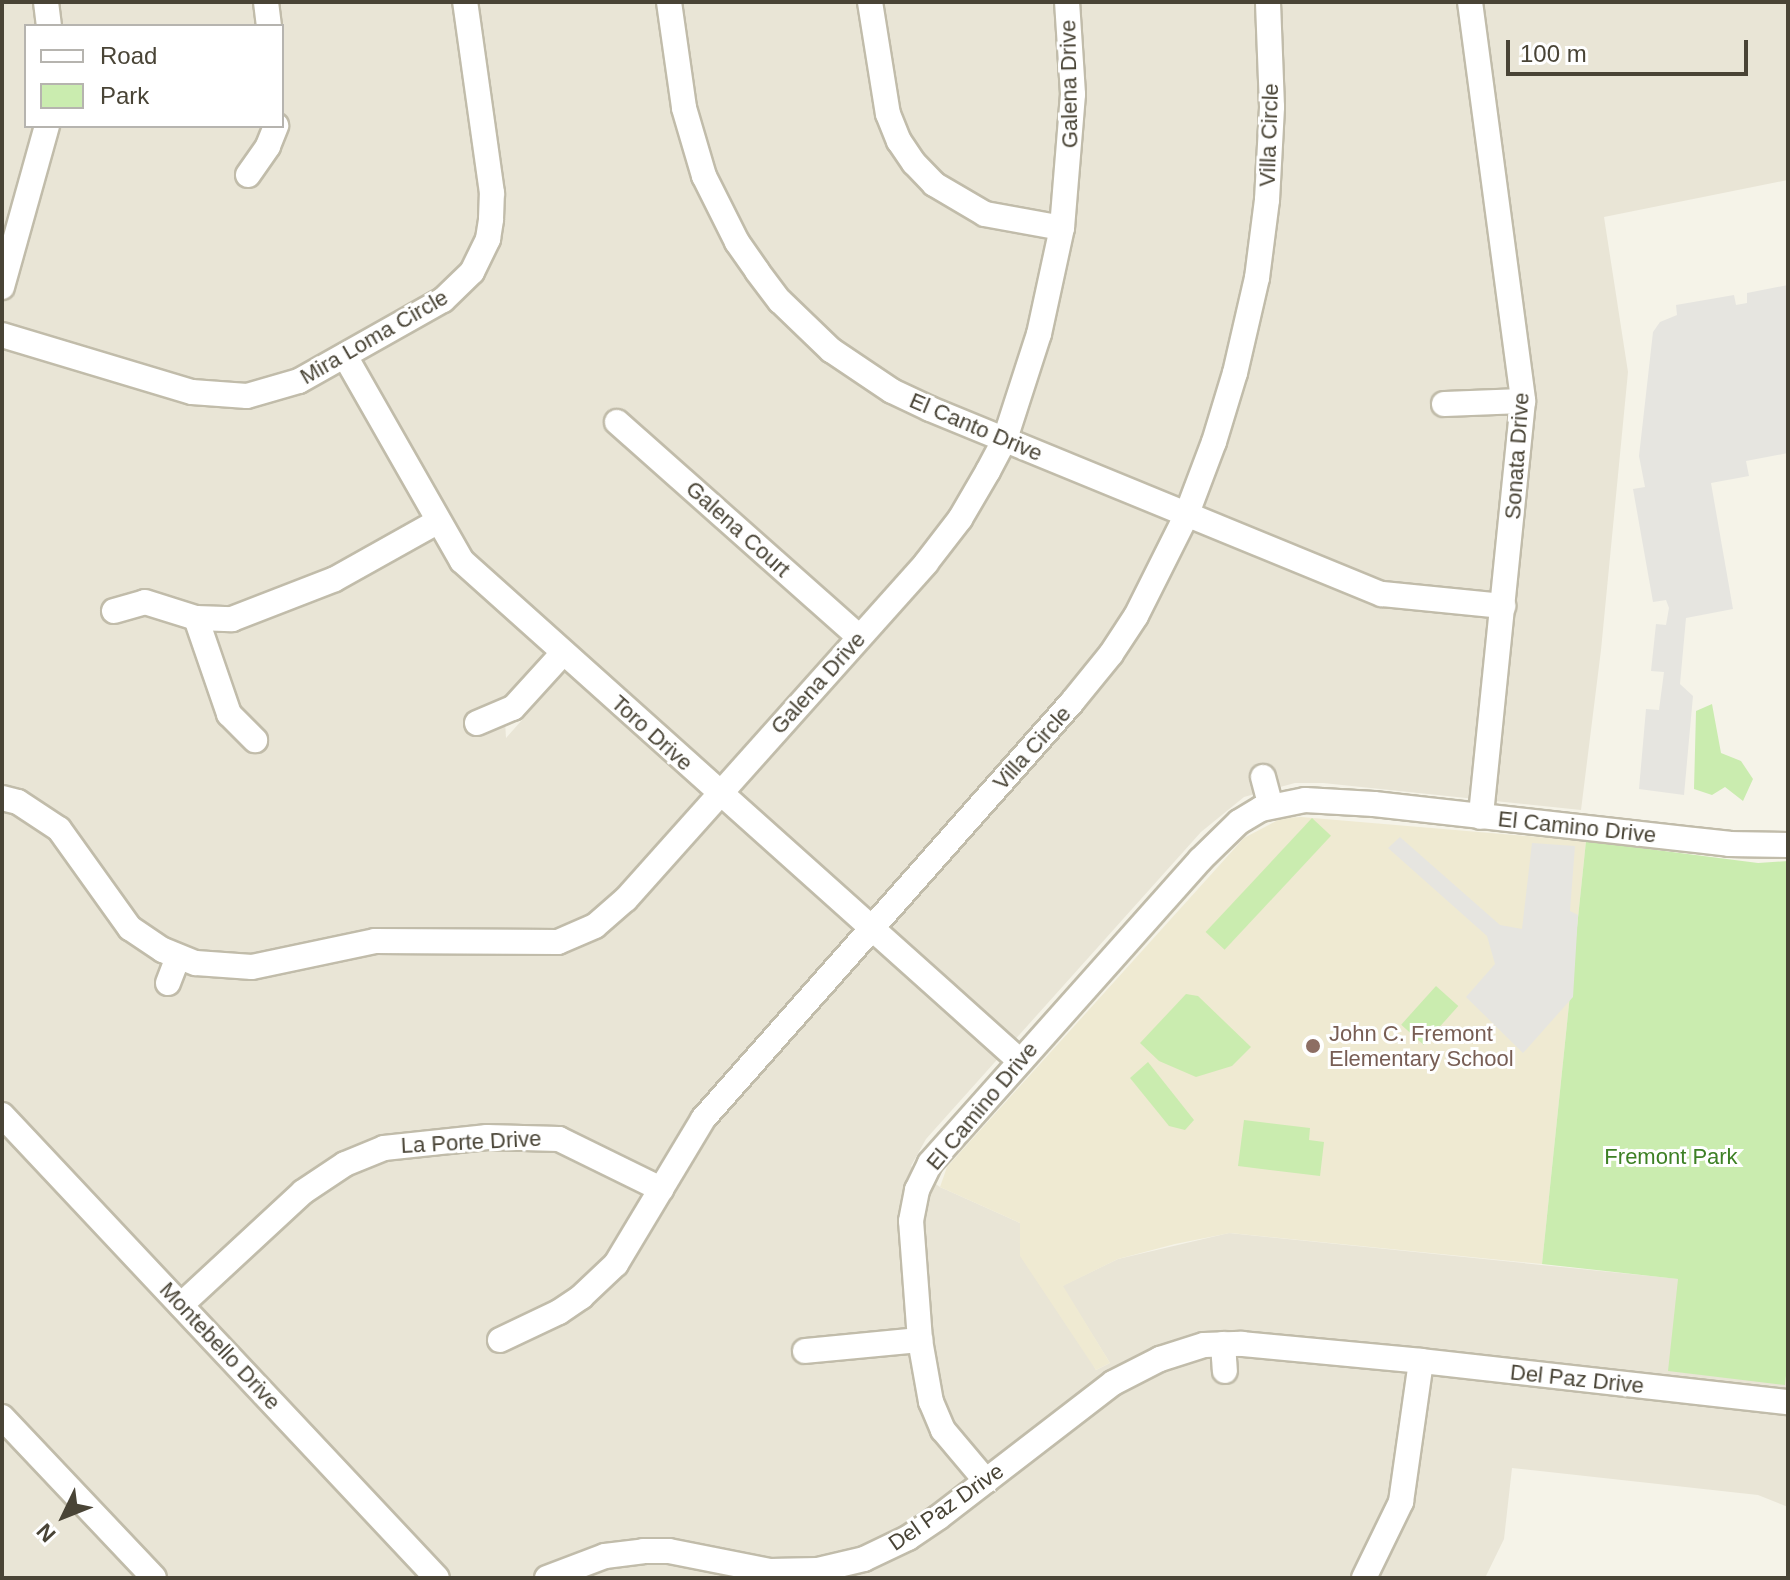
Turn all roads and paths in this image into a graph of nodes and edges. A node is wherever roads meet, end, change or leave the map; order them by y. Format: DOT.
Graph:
graph roads {
  1 [pos="46,2"];
  2 [pos="266,2"];
  3 [pos="465,2"];
  4 [pos="669,2"];
  5 [pos="870,2"];
  6 [pos="1067,2"];
  7 [pos="1268,2"];
  8 [pos="1470,2"];
  9 [pos="49,24"];
  10 [pos="269,24"];
  11 [pos="46,128"];
  12 [pos="275,128"];
  13 [pos="248,175"];
  14 [pos="1062,228"];
  15 [pos="2,287"];
  16 [pos="2,335"];
  17 [pos="345,356"];
  18 [pos="1523,401"];
  19 [pos="1444,404"];
  20 [pos="617,422"];
  21 [pos="1005,439"];
  22 [pos="1186,516"];
  23 [pos="437,522"];
  24 [pos="1503,606"];
  25 [pos="114,611"];
  26 [pos="196,618"];
  27 [pos="859,637"];
  28 [pos="563,653"];
  29 [pos="477,723"];
  30 [pos="255,740"];
  31 [pos="1263,777"];
  32 [pos="720,794"];
  33 [pos="2,798"];
  34 [pos="1271,806"];
  35 [pos="1481,817"];
  36 [pos="1788,845"];
  37 [pos="872,928"];
  38 [pos="178,957"];
  39 [pos="168,983"];
  40 [pos="1020,1061"];
  41 [pos="2,1115"];
  42 [pos="661,1189"];
  43 [pos="181,1305"];
  44 [pos="500,1340"];
  45 [pos="920,1340"];
  46 [pos="1223,1344"];
  47 [pos="805,1351"];
  48 [pos="1421,1361"];
  49 [pos="1225,1371"];
  50 [pos="1788,1402"];
  51 [pos="2,1417"];
  52 [pos="986,1481"];
  53 [pos="154,1578"];
  54 [pos="437,1578"];
  55 [pos="547,1578"];
  56 [pos="1364,1578"];
  1 -- 9 [label="street"];
  2 -- 10 [label="street"];
  3 -- 17 [label="street, Mira Loma Circle"];
  4 -- 21 [label="street, El Canto Drive"];
  5 -- 14 [label="street"];
  6 -- 14 [label="street, Galena Drive"];
  7 -- 22 [label="street, Villa Circle"];
  8 -- 18 [label="street, Sonata Drive"];
  11 -- 15 [label="street"];
  12 -- 13 [label="street"];
  14 -- 21 [label="street, Galena Drive"];
  16 -- 17 [label="street, Mira Loma Circle"];
  17 -- 23 [label="street, Toro Drive"];
  18 -- 19 [label="street"];
  18 -- 24 [label="street, Sonata Drive"];
  20 -- 27 [label="street, Galena Court"];
  21 -- 22 [label="street, El Canto Drive"];
  21 -- 27 [label="street, Galena Drive"];
  22 -- 24 [label="street, El Canto Drive"];
  22 -- 37 [label="street, Villa Circle"];
  23 -- 26 [label="street"];
  23 -- 28 [label="street, Toro Drive"];
  24 -- 35 [label="street, Sonata Drive"];
  25 -- 26 [label="street"];
  26 -- 30 [label="street"];
  27 -- 32 [label="street, Galena Drive"];
  28 -- 29 [label="street"];
  28 -- 32 [label="street, Toro Drive"];
  31 -- 34 [label="street"];
  32 -- 37 [label="street, Toro Drive"];
  32 -- 38 [label="street, Galena Drive"];
  33 -- 38 [label="street, Galena Drive"];
  34 -- 35 [label="street, El Camino Drive"];
  34 -- 40 [label="street, El Camino Drive"];
  35 -- 36 [label="street, El Camino Drive"];
  37 -- 40 [label="street, Toro Drive"];
  37 -- 42 [label="street, Villa Circle"];
  38 -- 39 [label="street"];
  40 -- 45 [label="street, El Camino Drive"];
  41 -- 43 [label="street, Montebello Drive"];
  42 -- 43 [label="street, La Porte Drive"];
  42 -- 44 [label="street, Villa Circle"];
  43 -- 54 [label="street, Montebello Drive"];
  45 -- 47 [label="street"];
  45 -- 52 [label="street, El Camino Drive"];
  46 -- 48 [label="street, Del Paz Drive"];
  46 -- 49 [label="street"];
  46 -- 52 [label="street, Del Paz Drive"];
  48 -- 50 [label="street, Del Paz Drive"];
  48 -- 56 [label="street"];
  51 -- 53 [label="street"];
  52 -- 55 [label="street, Del Paz Drive"];
}
